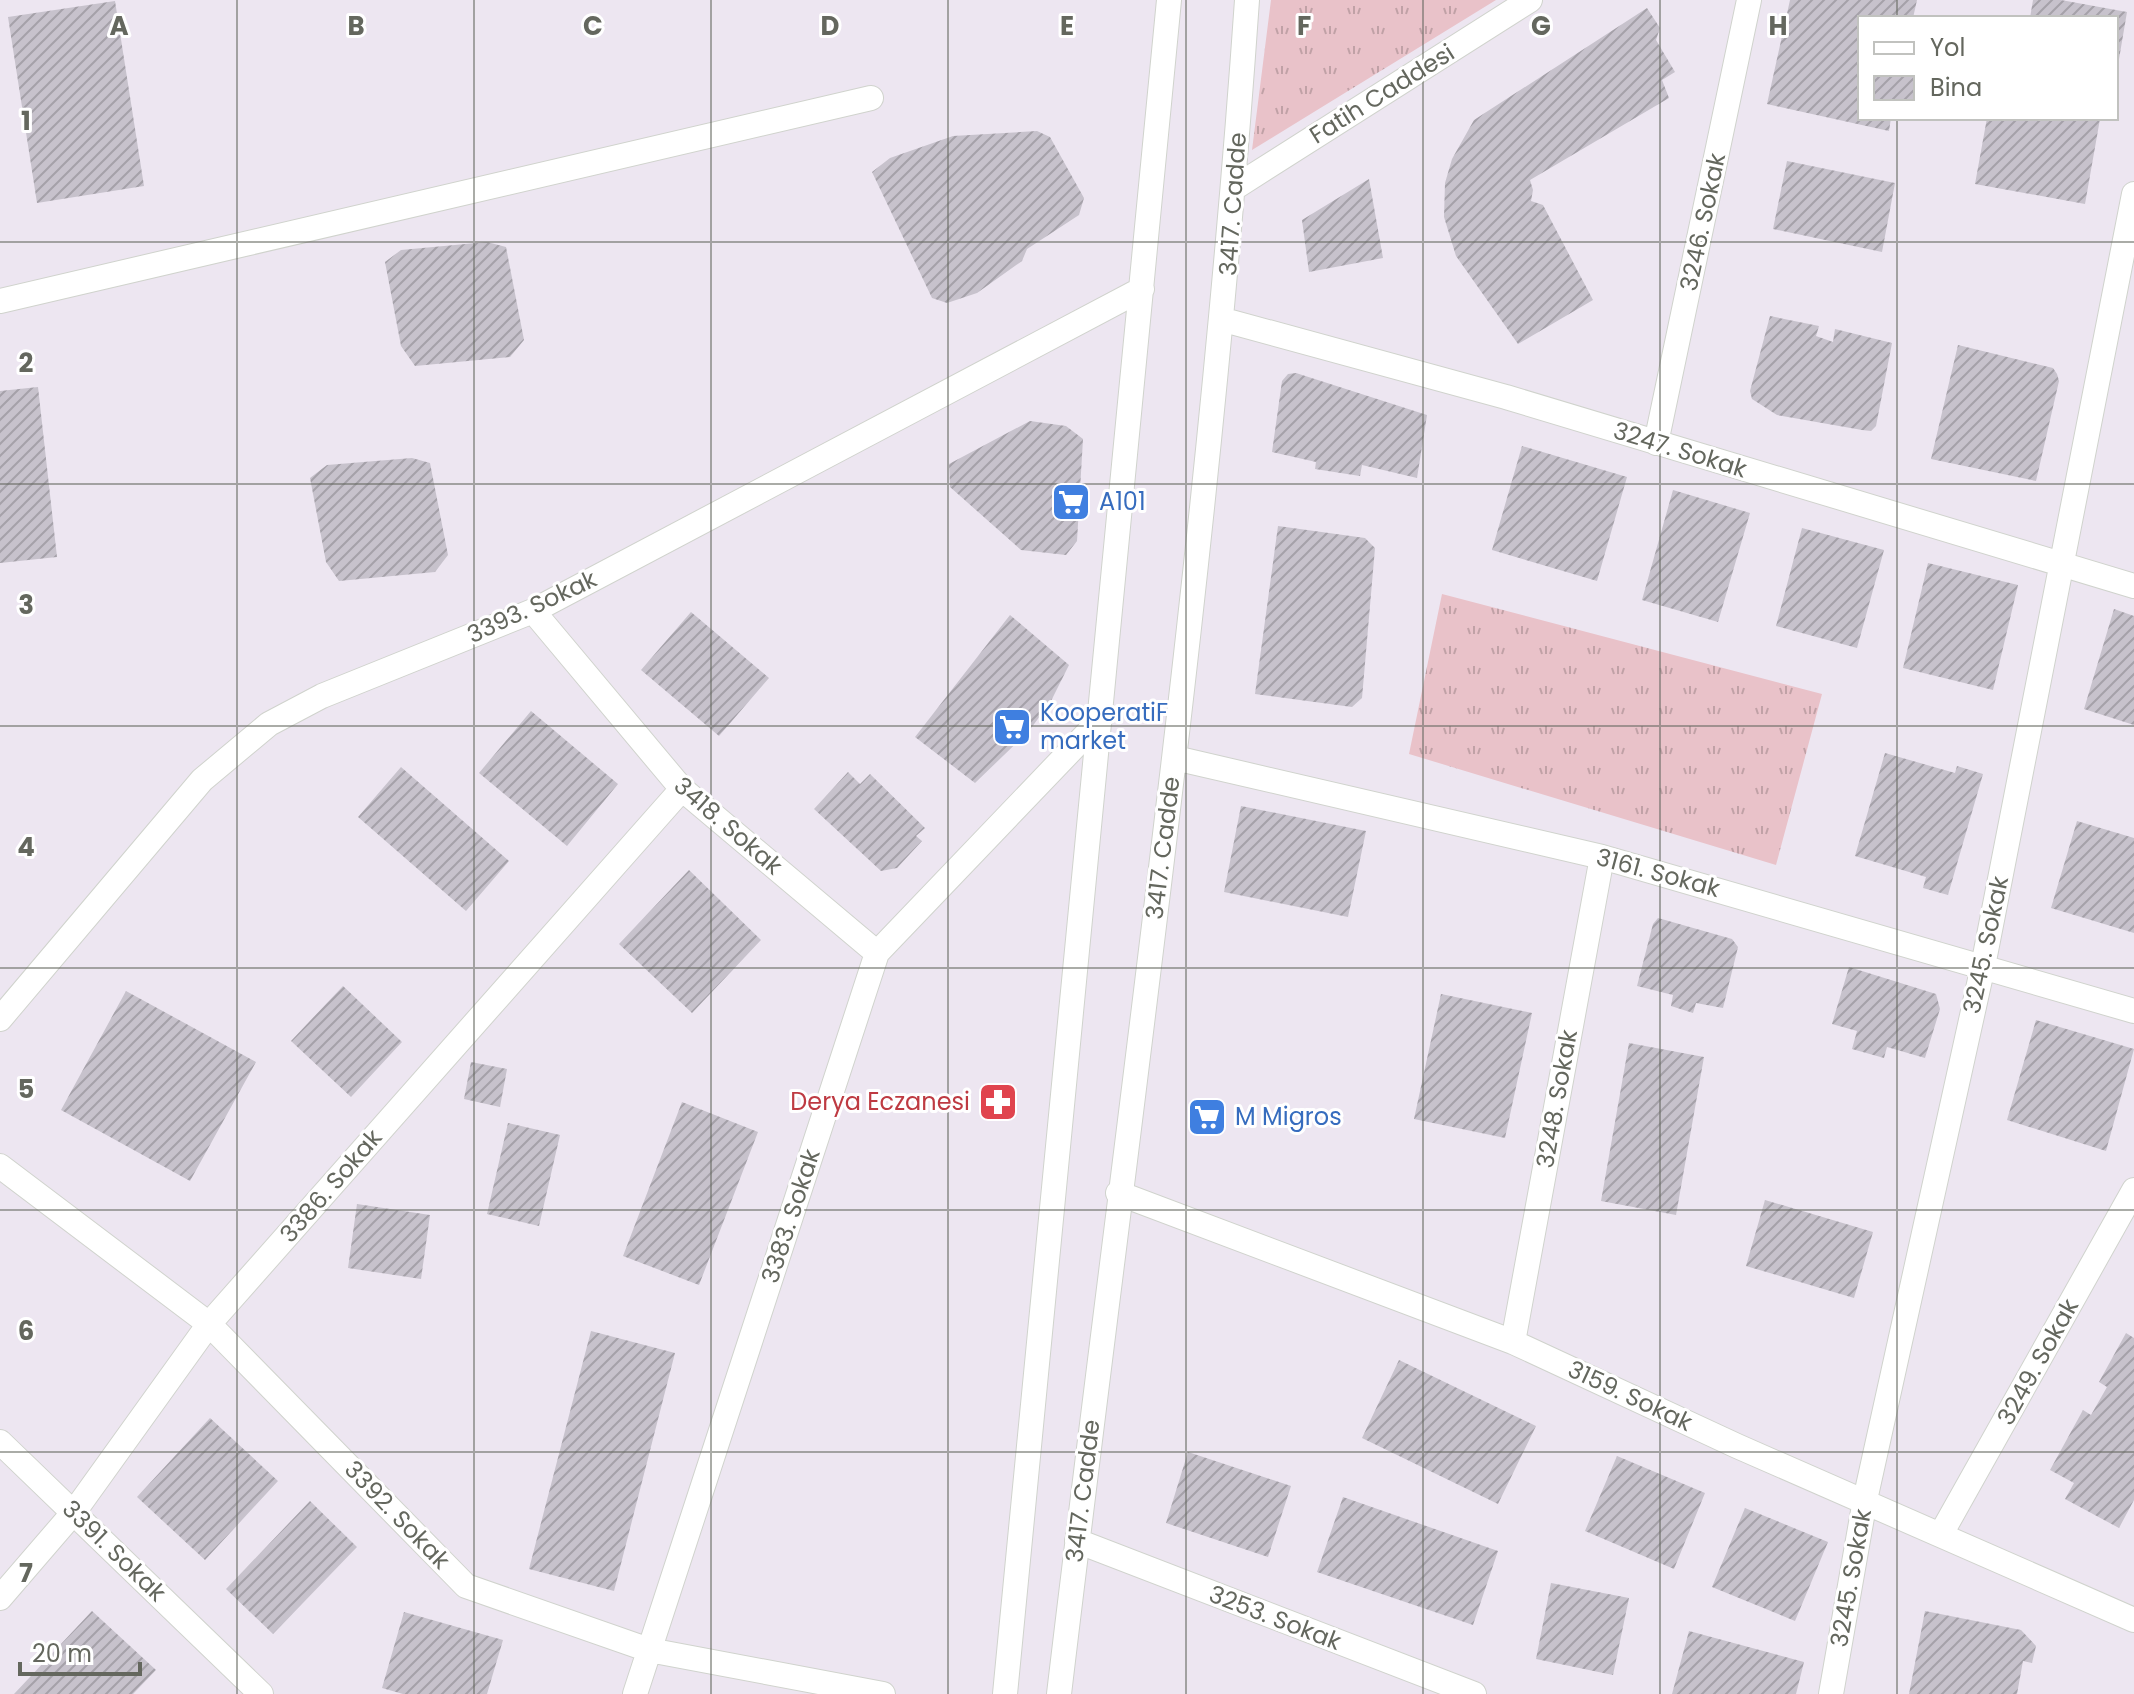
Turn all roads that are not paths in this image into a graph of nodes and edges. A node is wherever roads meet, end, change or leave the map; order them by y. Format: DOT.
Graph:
graph roads {
  1 [pos="1169,0"];
  2 [pos="1247,0"];
  3 [pos="1530,0"];
  4 [pos="1749,0"];
  5 [pos="871,98"];
  6 [pos="1234,188"];
  7 [pos="2134,194"];
  8 [pos="1142,289"];
  9 [pos="0,301"];
  10 [pos="1224,320"];
  11 [pos="1656,443"];
  12 [pos="2063,565"];
  13 [pos="2134,586"];
  14 [pos="533,611"];
  15 [pos="1100,720"];
  16 [pos="1175,758"];
  17 [pos="682,789"];
  18 [pos="1602,857"];
  19 [pos="877,953"];
  20 [pos="1983,966"];
  21 [pos="2134,1011"];
  22 [pos="0,1019"];
  23 [pos="0,1166"];
  24 [pos="2134,1190"];
  25 [pos="1118,1193"];
  26 [pos="209,1324"];
  27 [pos="1513,1342"];
  28 [pos="0,1442"];
  29 [pos="1865,1500"];
  30 [pos="74,1512"];
  31 [pos="1941,1534"];
  32 [pos="1077,1541"];
  33 [pos="0,1598"];
  34 [pos="2134,1620"];
  35 [pos="649,1650"];
  36 [pos="1466,1693"];
  37 [pos="261,1694"];
  38 [pos="635,1694"];
  39 [pos="883,1694"];
  40 [pos="1005,1694"];
  41 [pos="1059,1694"];
  42 [pos="1831,1694"];
  1 -- 8 [label="street"];
  2 -- 6 [label="street, 3417. Cadde"];
  3 -- 6 [label="street, Fatih Caddesi"];
  4 -- 11 [label="street, 3246. Sokak"];
  5 -- 9 [label="street"];
  6 -- 10 [label="street, 3417. Cadde"];
  7 -- 12 [label="street, 3245. Sokak"];
  8 -- 14 [label="street, 3393. Sokak"];
  8 -- 15 [label="street"];
  10 -- 11 [label="street, 3247. Sokak"];
  10 -- 16 [label="street, 3417. Cadde"];
  11 -- 12 [label="street, 3247. Sokak"];
  12 -- 13 [label="street, 3247. Sokak"];
  12 -- 20 [label="street, 3245. Sokak"];
  14 -- 17 [label="street, 3418. Sokak"];
  14 -- 22 [label="street, 3393. Sokak"];
  15 -- 19 [label="street, 3383. Sokak"];
  15 -- 40 [label="street"];
  16 -- 18 [label="street, 3161. Sokak"];
  16 -- 25 [label="street, 3417. Cadde"];
  17 -- 19 [label="street, 3418. Sokak"];
  17 -- 26 [label="street, 3386. Sokak"];
  18 -- 20 [label="street, 3161. Sokak"];
  18 -- 27 [label="street, 3248. Sokak"];
  19 -- 35 [label="street, 3383. Sokak"];
  20 -- 21 [label="street, 3161. Sokak"];
  20 -- 29 [label="street, 3245. Sokak"];
  23 -- 26 [label="street, 3392. Sokak"];
  24 -- 31 [label="street, 3249. Sokak"];
  25 -- 27 [label="street, 3159. Sokak"];
  25 -- 32 [label="street, 3417. Cadde"];
  26 -- 30 [label="street, 3386. Sokak"];
  26 -- 35 [label="street, 3392. Sokak"];
  27 -- 29 [label="street, 3159. Sokak"];
  28 -- 30 [label="street, 3391. Sokak"];
  29 -- 31 [label="street, 3159. Sokak"];
  29 -- 42 [label="street, 3245. Sokak"];
  30 -- 33 [label="street, 3386. Sokak"];
  30 -- 37 [label="street, 3391. Sokak"];
  31 -- 34 [label="street, 3159. Sokak"];
  32 -- 36 [label="street, 3253. Sokak"];
  32 -- 41 [label="street, 3417. Cadde"];
  35 -- 38 [label="street, 3383. Sokak"];
  35 -- 39 [label="street, 3392. Sokak"];
}
